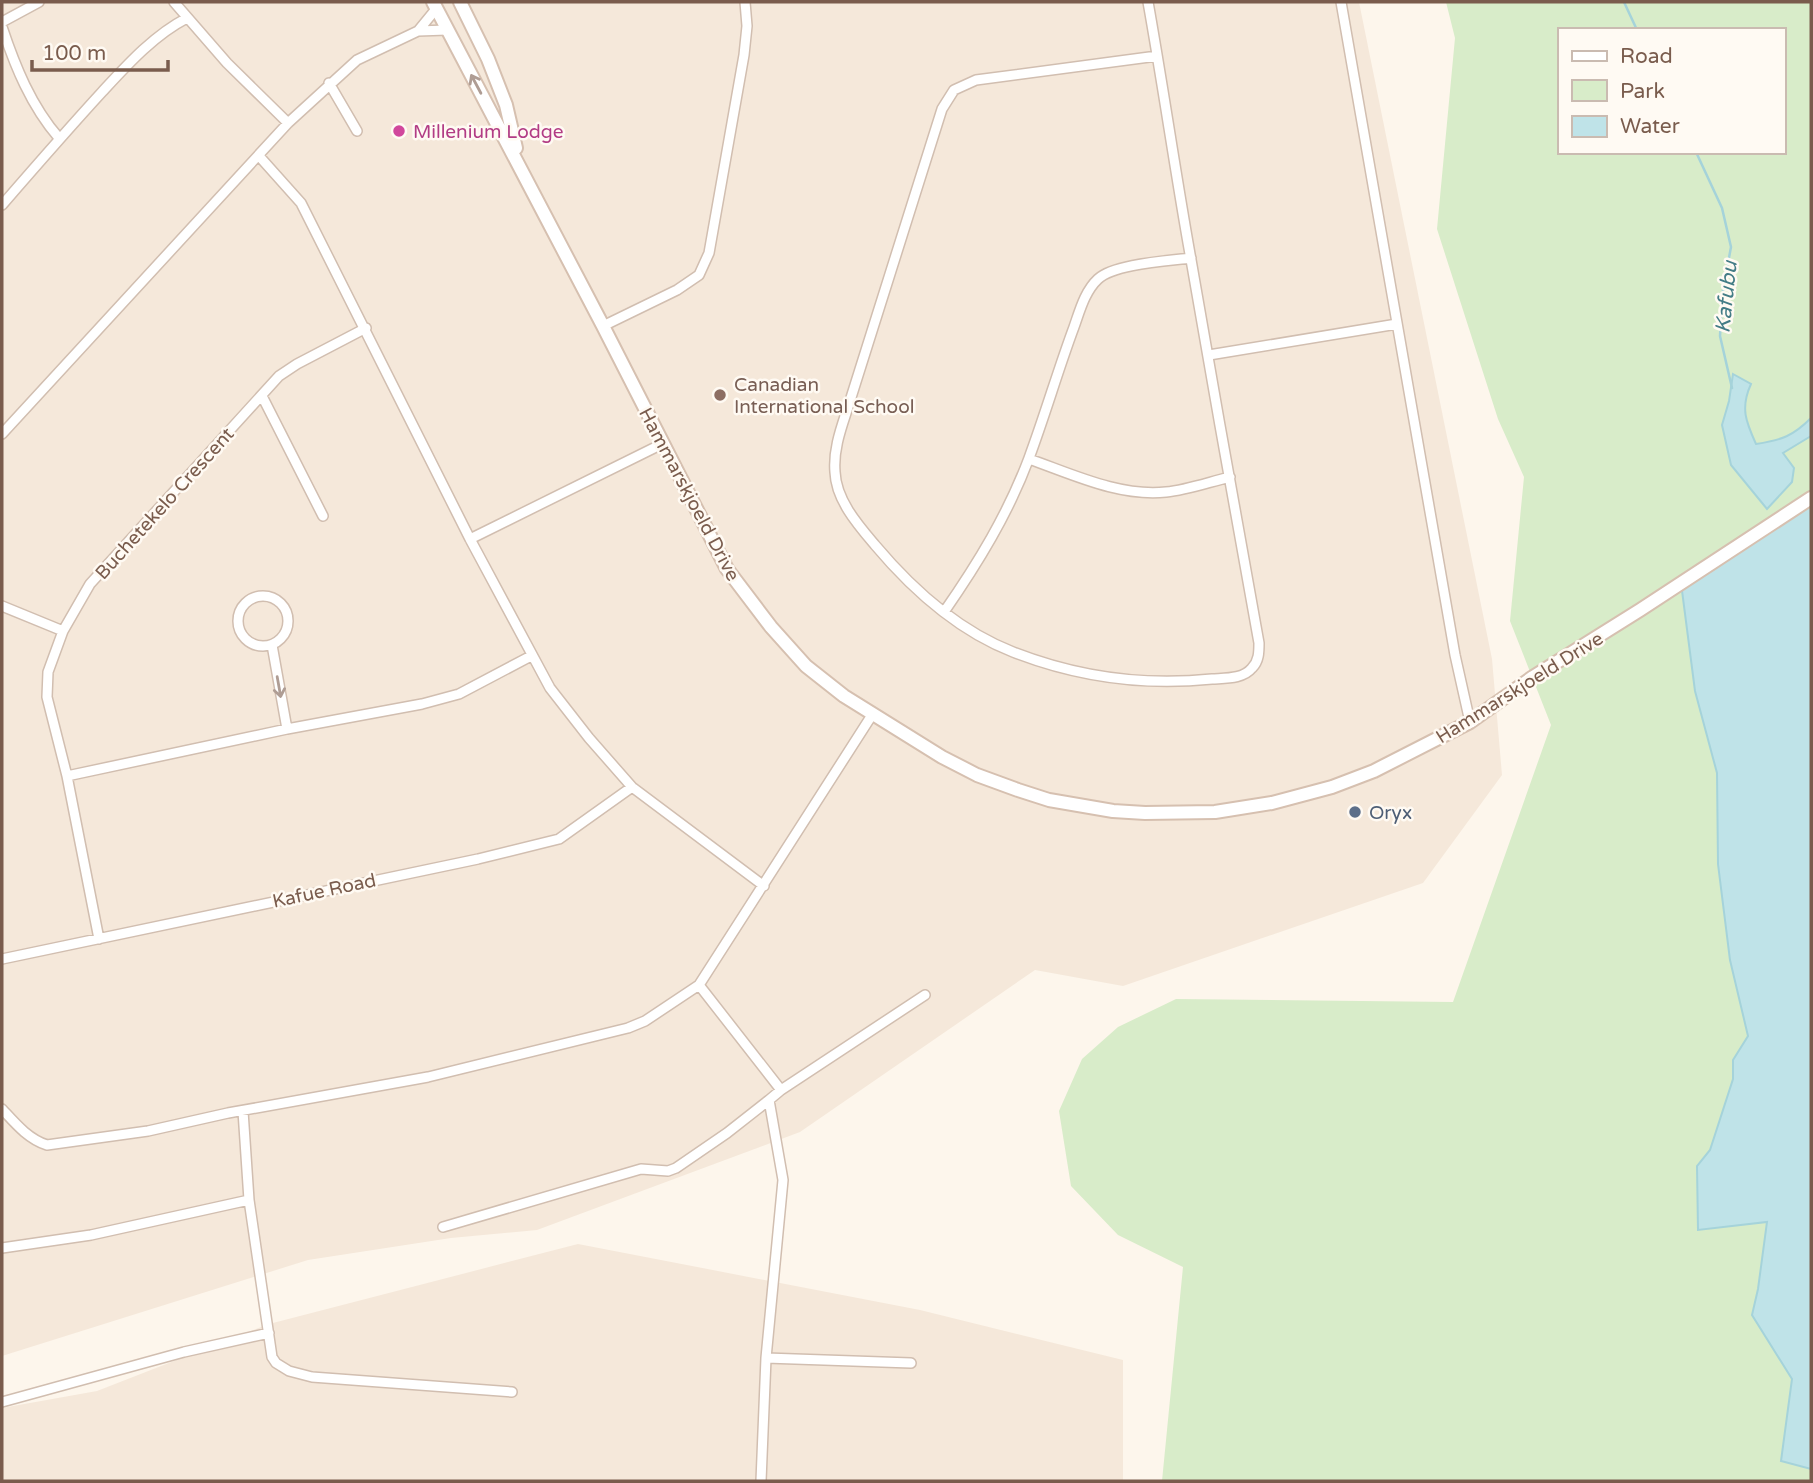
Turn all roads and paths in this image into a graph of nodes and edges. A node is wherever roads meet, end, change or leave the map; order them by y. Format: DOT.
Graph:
graph roads {
  1 [pos="38,2"];
  2 [pos="174,2"];
  3 [pos="460,2"];
  4 [pos="745,2"];
  5 [pos="1147,2"];
  6 [pos="1341,2"];
  7 [pos="435,5"];
  8 [pos="187,18"];
  9 [pos="2,24"];
  10 [pos="447,30"];
  11 [pos="418,31"];
  12 [pos="480,43"];
  13 [pos="461,55"];
  14 [pos="1157,56"];
  15 [pos="329,83"];
  16 [pos="288,122"];
  17 [pos="357,131"];
  18 [pos="59,138"];
  19 [pos="259,156"];
  20 [pos="520,166"];
  21 [pos="2,205"];
  22 [pos="1191,257"];
  23 [pos="1397,324"];
  24 [pos="603,326"];
  25 [pos="366,328"];
  26 [pos="1209,355"];
  27 [pos="262,396"];
  28 [pos="2,435"];
  29 [pos="662,444"];
  30 [pos="1029,459"];
  31 [pos="1230,477"];
  32 [pos="1811,498"];
  33 [pos="323,516"];
  34 [pos="470,539"];
  35 [pos="2,606"];
  36 [pos="944,612"];
  37 [pos="63,631"];
  38 [pos="272,645"];
  39 [pos="531,656"];
  40 [pos="872,715"];
  41 [pos="1471,722"];
  42 [pos="286,729"];
  43 [pos="67,776"];
  44 [pos="632,787"];
  45 [pos="764,886"];
  46 [pos="99,939"];
  47 [pos="2,959"];
  48 [pos="699,985"];
  49 [pos="925,995"];
  50 [pos="781,1090"];
  51 [pos="769,1100"];
  52 [pos="2,1109"];
  53 [pos="243,1111"];
  54 [pos="249,1200"];
  55 [pos="443,1227"];
  56 [pos="2,1248"];
  57 [pos="269,1333"];
  58 [pos="766,1358"];
  59 [pos="911,1363"];
  60 [pos="512,1392"];
  61 [pos="2,1402"];
  62 [pos="761,1481"];
  1 -- 9 [label="street"];
  2 -- 8 [label="street"];
  3 -- 12 [label="main road, Hammarskjoeld Drive"];
  4 -- 24 [label="street"];
  5 -- 14 [label="street"];
  6 -- 23 [label="street"];
  7 -- 10 [label="main road, Hammarskjoeld Drive"];
  7 -- 11 [label="street"];
  8 -- 16 [label="street"];
  8 -- 18 [label="street"];
  9 -- 18 [label="street"];
  10 -- 11 [label="street"];
  10 -- 13 [label="main road, Hammarskjoeld Drive"];
  11 -- 15 [label="street"];
  12 -- 13 [label="main road"];
  12 -- 20 [label="main road, Hammarskjoeld Drive"];
  20 -- 13 [label="main road, Hammarskjoeld Drive, one-way"];
  14 -- 22 [label="street"];
  14 -- 36 [label="street"];
  15 -- 16 [label="street"];
  15 -- 17 [label="street"];
  16 -- 19 [label="street"];
  18 -- 21 [label="street"];
  19 -- 25 [label="street"];
  19 -- 28 [label="street"];
  20 -- 24 [label="main road, Hammarskjoeld Drive"];
  22 -- 26 [label="street"];
  22 -- 30 [label="street"];
  23 -- 26 [label="street"];
  23 -- 41 [label="street"];
  24 -- 29 [label="main road, Hammarskjoeld Drive"];
  25 -- 27 [label="street, Buchetekelo Crescent"];
  25 -- 34 [label="street"];
  26 -- 31 [label="street"];
  27 -- 33 [label="street"];
  27 -- 37 [label="street, Buchetekelo Crescent"];
  29 -- 34 [label="street"];
  29 -- 40 [label="main road, Hammarskjoeld Drive"];
  30 -- 31 [label="street"];
  30 -- 36 [label="street"];
  31 -- 36 [label="street"];
  32 -- 41 [label="main road, Hammarskjoeld Drive"];
  34 -- 39 [label="street"];
  35 -- 37 [label="street"];
  37 -- 43 [label="street, Buchetekelo Crescent"];
  38 -- 38 [label="street"];
  38 -- 42 [label="street, one-way"];
  39 -- 42 [label="street"];
  39 -- 44 [label="street"];
  40 -- 41 [label="main road, Hammarskjoeld Drive"];
  40 -- 45 [label="street"];
  42 -- 43 [label="street"];
  43 -- 46 [label="street, Buchetekelo Crescent"];
  44 -- 45 [label="street"];
  44 -- 46 [label="street, Kafue Road"];
  45 -- 48 [label="street"];
  46 -- 47 [label="street, Kafue Road"];
  48 -- 50 [label="street"];
  48 -- 53 [label="street"];
  49 -- 50 [label="street"];
  50 -- 51 [label="street"];
  51 -- 55 [label="street"];
  51 -- 58 [label="street"];
  52 -- 53 [label="street"];
  53 -- 54 [label="street"];
  54 -- 56 [label="street"];
  54 -- 57 [label="street"];
  57 -- 60 [label="street"];
  57 -- 61 [label="street"];
  58 -- 59 [label="street"];
  58 -- 62 [label="street"];
}
